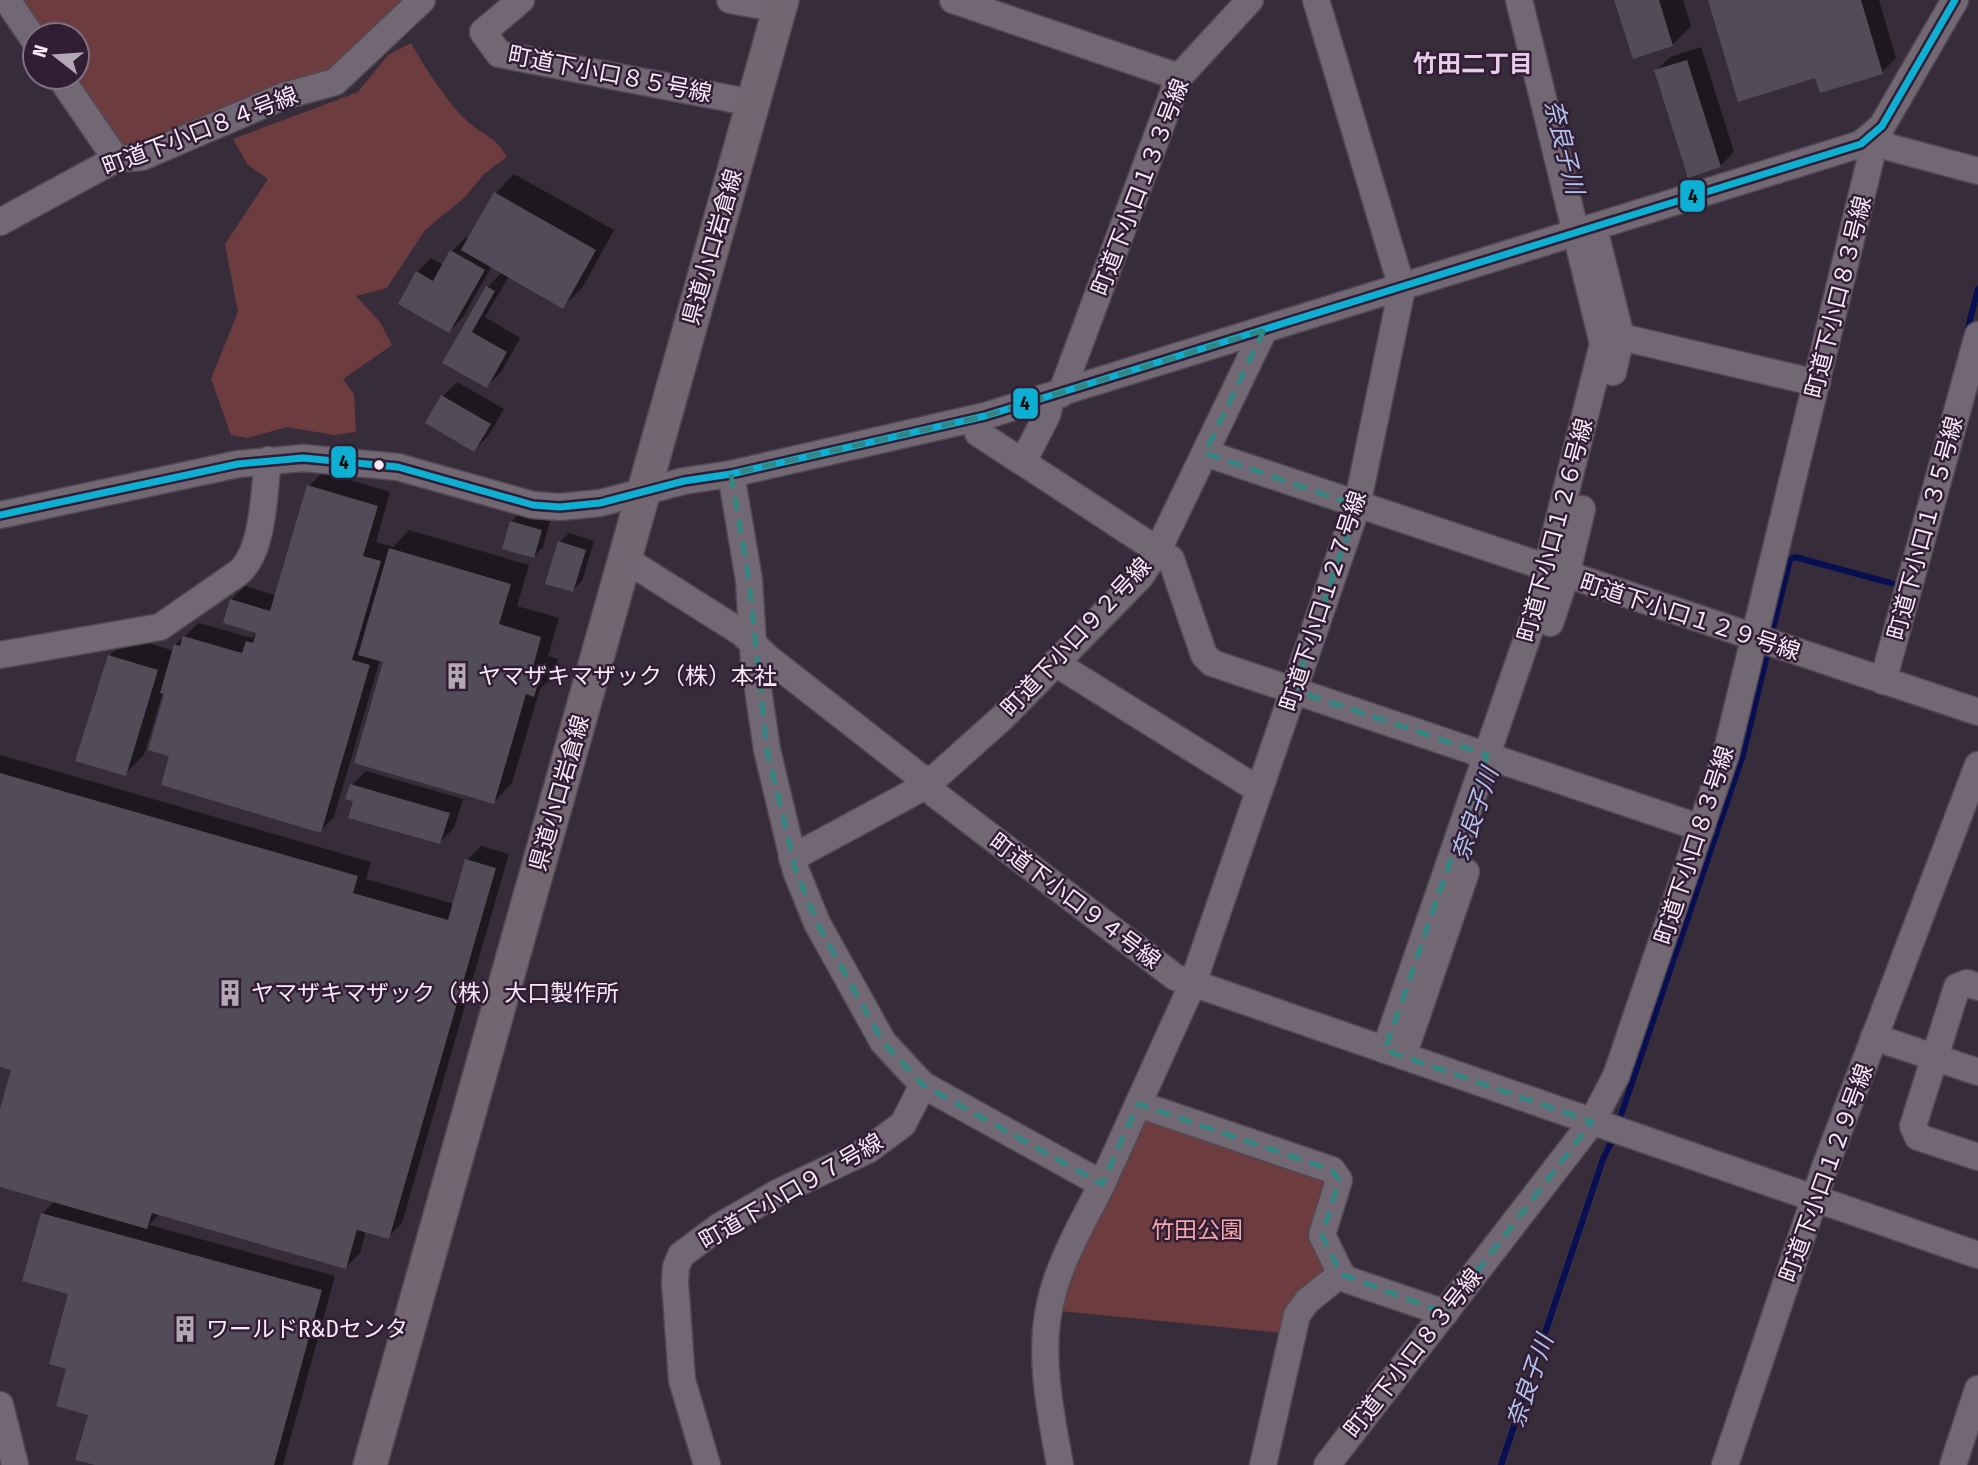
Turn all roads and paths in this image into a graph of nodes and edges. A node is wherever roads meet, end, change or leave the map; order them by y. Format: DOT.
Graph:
graph roads {
  1 [pos="7,0"];
  2 [pos="422,0"];
  3 [pos="521,0"];
  4 [pos="730,0"];
  5 [pos="953,0"];
  6 [pos="1250,0"];
  7 [pos="1316,0"];
  8 [pos="1518,0"];
  9 [pos="1955,0"];
  10 [pos="781,5"];
  11 [pos="21,21"];
  12 [pos="1180,76"];
  13 [pos="70,91"];
  14 [pos="753,103"];
  15 [pos="1869,139"];
  16 [pos="116,159"];
  17 [pos="1978,172"];
  18 [pos="0,222"];
  19 [pos="1585,230"];
  20 [pos="1402,288"];
  21 [pos="1264,330"];
  22 [pos="1978,335"];
  23 [pos="1621,337"];
  24 [pos="1817,383"];
  25 [pos="1057,395"];
  26 [pos="975,419"];
  27 [pos="1205,453"];
  28 [pos="268,460"];
  29 [pos="1023,462"];
  30 [pos="731,474"];
  31 [pos="643,492"];
  32 [pos="1357,506"];
  33 [pos="0,515"];
  34 [pos="1158,550"];
  35 [pos="625,559"];
  36 [pos="1557,573"];
  37 [pos="1755,638"];
  38 [pos="753,644"];
  39 [pos="0,655"];
  40 [pos="1055,663"];
  41 [pos="1883,681"];
  42 [pos="1294,690"];
  43 [pos="1978,712"];
  44 [pos="1495,758"];
  45 [pos="1978,765"];
  46 [pos="927,785"];
  47 [pos="1259,790"];
  48 [pos="1701,828"];
  49 [pos="792,858"];
  50 [pos="1193,983"];
  51 [pos="1978,987"];
  52 [pos="1874,1037"];
  53 [pos="1394,1053"];
  54 [pos="1935,1057"];
  55 [pos="1978,1072"];
  56 [pos="923,1085"];
  57 [pos="1138,1104"];
  58 [pos="1592,1122"];
  59 [pos="1978,1157"];
  60 [pos="1102,1184"];
  61 [pos="1814,1199"];
  62 [pos="1978,1255"];
  63 [pos="1341,1274"];
  64 [pos="1445,1313"];
  65 [pos="1978,1389"];
  66 [pos="0,1405"];
  67 [pos="1337,1461"];
  68 [pos="15,1465"];
  69 [pos="370,1465"];
  70 [pos="708,1465"];
  71 [pos="1060,1465"];
  72 [pos="1263,1465"];
  73 [pos="1725,1465"];
  74 [pos="1953,1465"];
  1 -- 11 [label="street"];
  2 -- 16 [label="street, 町道下小口８４号線"];
  3 -- 14 [label="street, 町道下小口８５号線"];
  4 -- 10 [label="street"];
  5 -- 12 [label="street"];
  6 -- 12 [label="street, 町道下小口１３３号線"];
  7 -- 20 [label="street, 町道下小口１２７号線"];
  8 -- 19 [label="street, 町道下小口１２６号線"];
  9 -- 15 [label="street"];
  10 -- 14 [label="main road, 県道小口岩倉線"];
  12 -- 25 [label="street, 町道下小口１３３号線"];
  13 -- 16 [label="street"];
  14 -- 31 [label="main road, 県道小口岩倉線"];
  15 -- 17 [label="street"];
  15 -- 19 [label="street"];
  15 -- 24 [label="street, 町道下小口８３号線"];
  16 -- 18 [label="street, 町道下小口８４号線"];
  19 -- 20 [label="street"];
  19 -- 23 [label="street"];
  19 -- 36 [label="street, 町道下小口１２６号線"];
  20 -- 21 [label="street"];
  20 -- 32 [label="street, 町道下小口１２７号線"];
  21 -- 25 [label="street"];
  21 -- 27 [label="street, 町道下小口９２号線"];
  22 -- 41 [label="street, 町道下小口１３５号線"];
  23 -- 24 [label="street"];
  23 -- 36 [label="street"];
  24 -- 37 [label="street, 町道下小口８３号線"];
  25 -- 26 [label="street"];
  25 -- 29 [label="street, 町道下小口１３３号線"];
  26 -- 29 [label="street"];
  26 -- 30 [label="street"];
  27 -- 32 [label="street, 町道下小口１２９号線"];
  27 -- 34 [label="street, 町道下小口９２号線"];
  28 -- 31 [label="street"];
  28 -- 33 [label="street"];
  28 -- 39 [label="street"];
  29 -- 34 [label="street"];
  30 -- 31 [label="street"];
  30 -- 38 [label="street"];
  31 -- 35 [label="main road, 県道小口岩倉線"];
  32 -- 36 [label="street, 町道下小口１２９号線"];
  32 -- 42 [label="street, 町道下小口１２７号線"];
  34 -- 40 [label="street, 町道下小口９２号線"];
  34 -- 42 [label="street"];
  35 -- 38 [label="street, 町道下小口９４号線"];
  35 -- 69 [label="main road, 県道小口岩倉線"];
  36 -- 37 [label="street, 町道下小口１２９号線"];
  36 -- 44 [label="street"];
  37 -- 41 [label="street, 町道下小口１２９号線"];
  37 -- 48 [label="street, 町道下小口８３号線"];
  38 -- 46 [label="street, 町道下小口９４号線"];
  38 -- 49 [label="street"];
  40 -- 46 [label="street, 町道下小口９２号線"];
  40 -- 47 [label="street"];
  41 -- 43 [label="street, 町道下小口１２９号線"];
  42 -- 44 [label="street"];
  42 -- 47 [label="street, 町道下小口１２７号線"];
  44 -- 48 [label="street"];
  44 -- 53 [label="street"];
  45 -- 52 [label="street, 町道下小口１２９号線"];
  46 -- 49 [label="street, 町道下小口９２号線"];
  46 -- 50 [label="street, 町道下小口９４号線"];
  47 -- 50 [label="street, 町道下小口１２７号線"];
  48 -- 58 [label="street, 町道下小口８３号線"];
  49 -- 56 [label="street"];
  50 -- 53 [label="street, 町道下小口９４号線"];
  50 -- 57 [label="street, 町道下小口１２７号線"];
  51 -- 54 [label="street"];
  52 -- 54 [label="street"];
  52 -- 61 [label="street, 町道下小口１２９号線"];
  53 -- 58 [label="street, 町道下小口９４号線"];
  54 -- 55 [label="street"];
  54 -- 59 [label="street"];
  56 -- 60 [label="street"];
  56 -- 70 [label="street, 町道下小口９７号線"];
  57 -- 60 [label="street, 町道下小口１２７号線"];
  57 -- 63 [label="street"];
  58 -- 61 [label="street, 町道下小口９４号線"];
  58 -- 64 [label="street, 町道下小口８３号線"];
  60 -- 71 [label="street, 町道下小口１２７号線"];
  61 -- 62 [label="street, 町道下小口９４号線"];
  61 -- 73 [label="street, 町道下小口１２９号線"];
  63 -- 64 [label="street"];
  63 -- 72 [label="street"];
  64 -- 67 [label="street, 町道下小口８３号線"];
  65 -- 74 [label="street"];
  66 -- 68 [label="street"];
}
